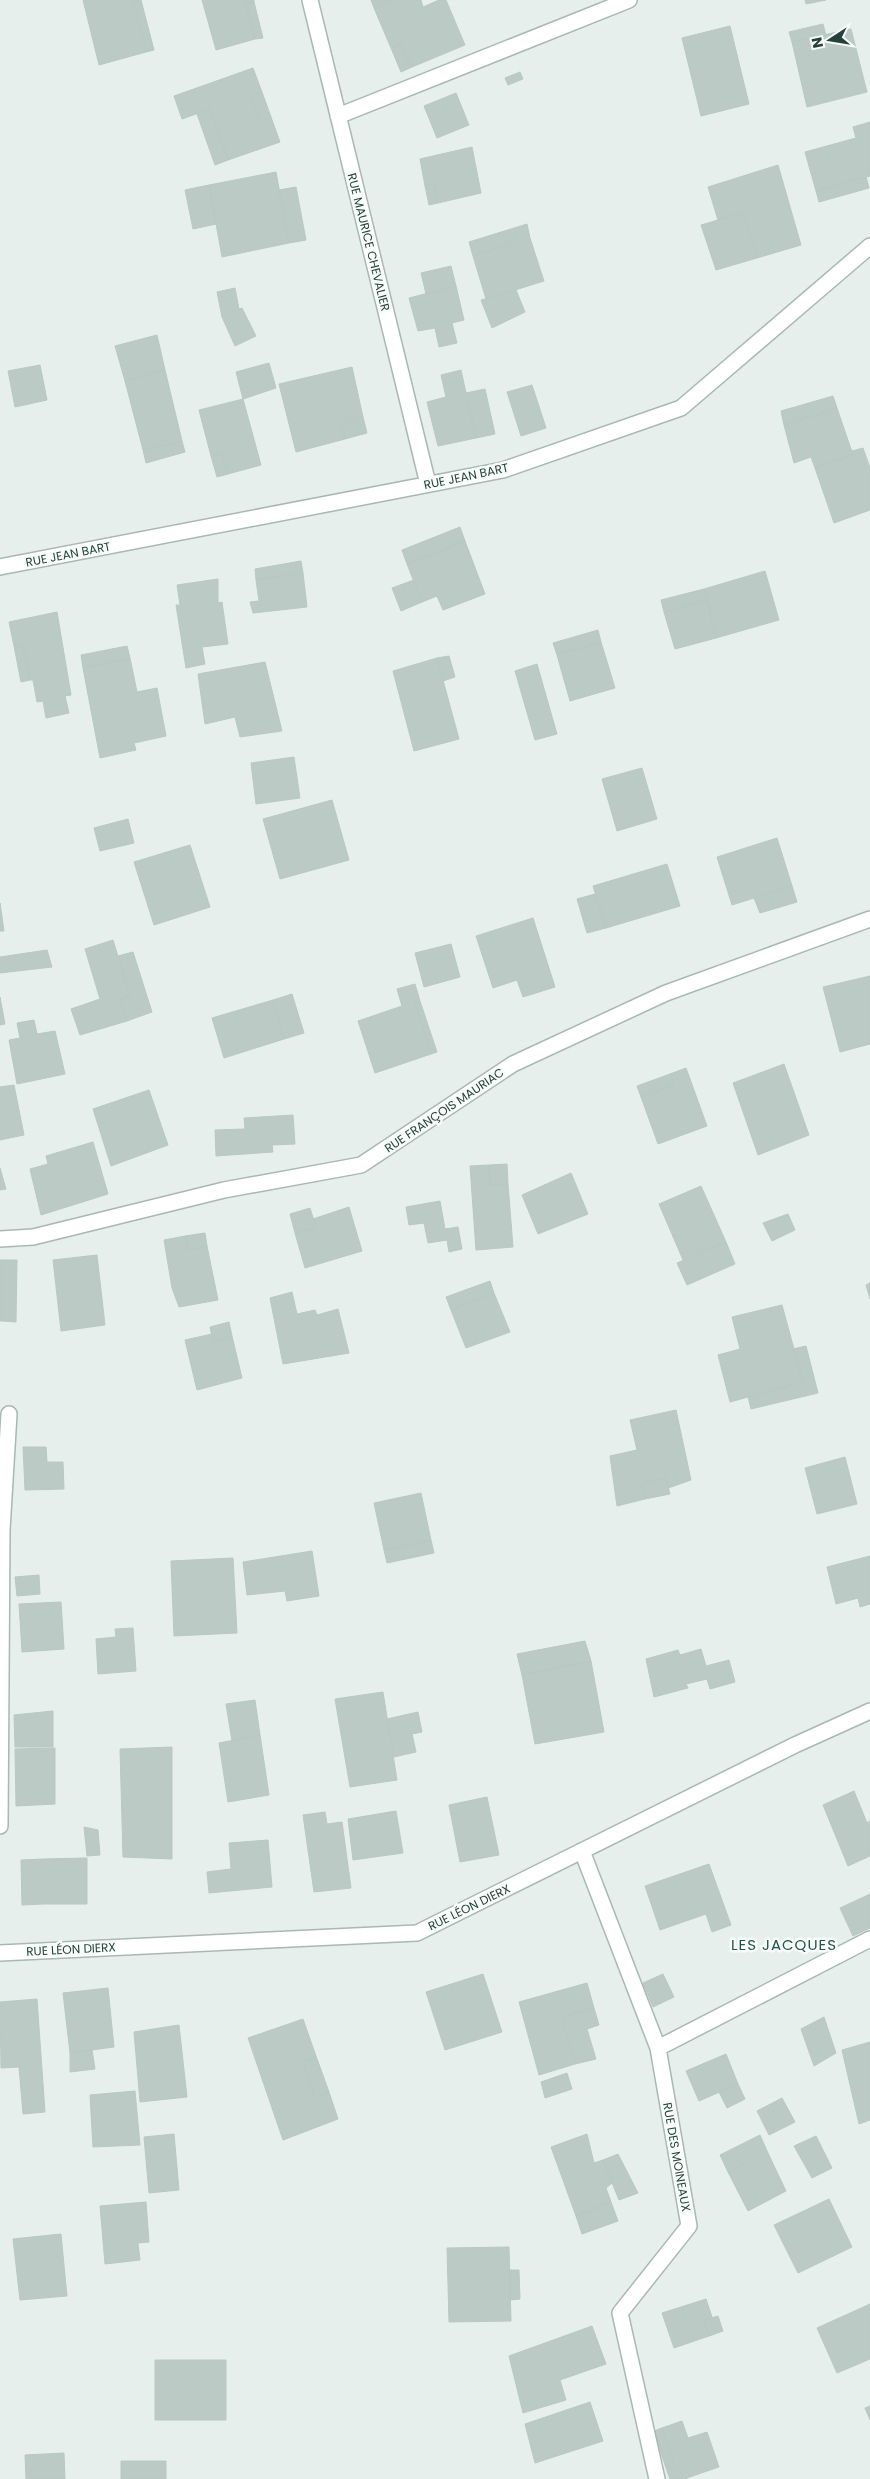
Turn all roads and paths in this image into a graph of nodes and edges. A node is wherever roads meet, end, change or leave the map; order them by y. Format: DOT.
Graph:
graph roads {
  1 [pos="310,0"];
  2 [pos="629,0"];
  3 [pos="338,116"];
  4 [pos="870,246"];
  5 [pos="428,484"];
  6 [pos="0,567"];
  7 [pos="870,919"];
  8 [pos="0,1238"];
  9 [pos="9,1414"];
  10 [pos="870,1711"];
  11 [pos="0,1826"];
  12 [pos="582,1851"];
  13 [pos="870,1939"];
  14 [pos="0,1953"];
  15 [pos="658,2048"];
  16 [pos="656,2479"];
  1 -- 3 [label="street, RUE MAURICE CHEVALIER"];
  2 -- 3 [label="street"];
  3 -- 5 [label="street, RUE MAURICE CHEVALIER"];
  4 -- 5 [label="street, RUE JEAN BART"];
  5 -- 6 [label="street, RUE JEAN BART"];
  7 -- 8 [label="street, RUE FRANÇOIS MAURIAC"];
  9 -- 11 [label="street"];
  10 -- 12 [label="street, RUE LÉON DIERX"];
  12 -- 14 [label="street, RUE LÉON DIERX"];
  12 -- 15 [label="street, RUE DES MOINEAUX"];
  13 -- 15 [label="street"];
  15 -- 16 [label="street, RUE DES MOINEAUX"];
}
